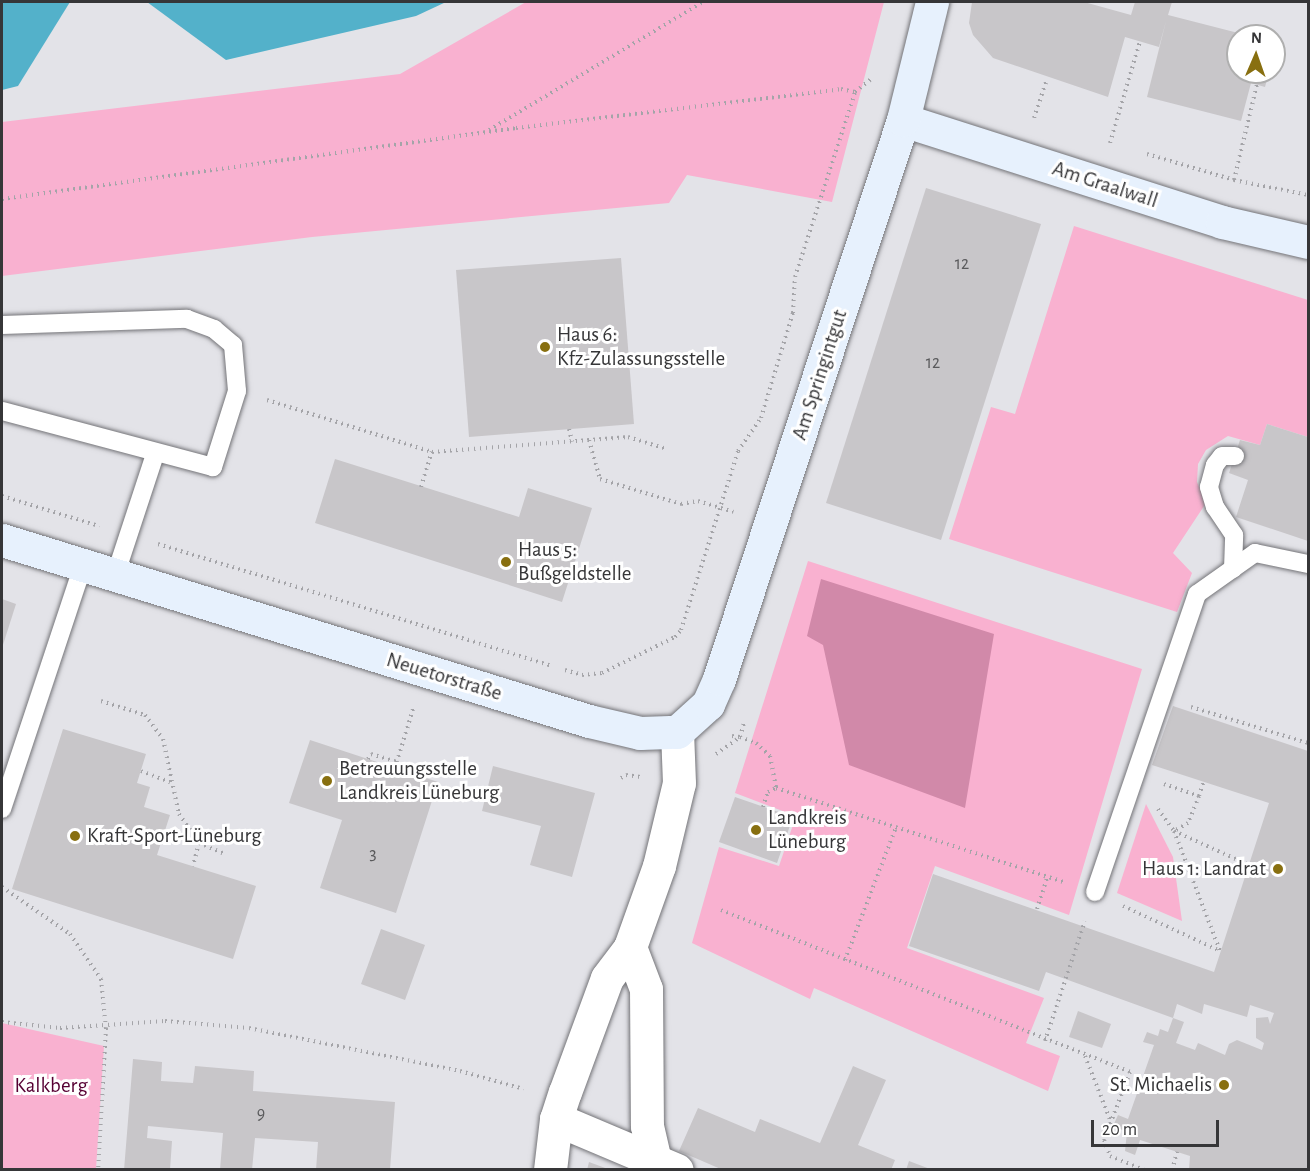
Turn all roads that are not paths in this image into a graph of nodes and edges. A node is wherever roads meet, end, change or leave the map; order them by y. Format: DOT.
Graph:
graph roads {
  1 [pos="932,2"];
  2 [pos="903,120"];
  3 [pos="1308,242"];
  4 [pos="2,325"];
  5 [pos="2,411"];
  6 [pos="155,454"];
  7 [pos="1235,456"];
  8 [pos="2,540"];
  9 [pos="1308,564"];
  10 [pos="83,566"];
  11 [pos="1233,569"];
  12 [pos="115,576"];
  13 [pos="677,732"];
  14 [pos="2,809"];
  15 [pos="1095,892"];
  16 [pos="630,947"];
  17 [pos="556,1119"];
  18 [pos="666,1165"];
  19 [pos="550,1170"];
  1 -- 2 [label="main road, Am Springintgut"];
  2 -- 3 [label="main road, Am Graalwall"];
  2 -- 13 [label="main road, Am Springintgut"];
  4 -- 6 [label="lane"];
  5 -- 6 [label="lane"];
  6 -- 12 [label="lane"];
  7 -- 11 [label="lane"];
  8 -- 10 [label="main road, Neuetorstraße"];
  9 -- 11 [label="lane"];
  10 -- 12 [label="main road, Neuetorstraße"];
  10 -- 14 [label="lane"];
  11 -- 15 [label="lane"];
  12 -- 13 [label="main road, Neuetorstraße"];
  13 -- 16 [label="street"];
  16 -- 17 [label="street"];
  16 -- 18 [label="street"];
  17 -- 18 [label="street"];
  17 -- 19 [label="street"];
}
